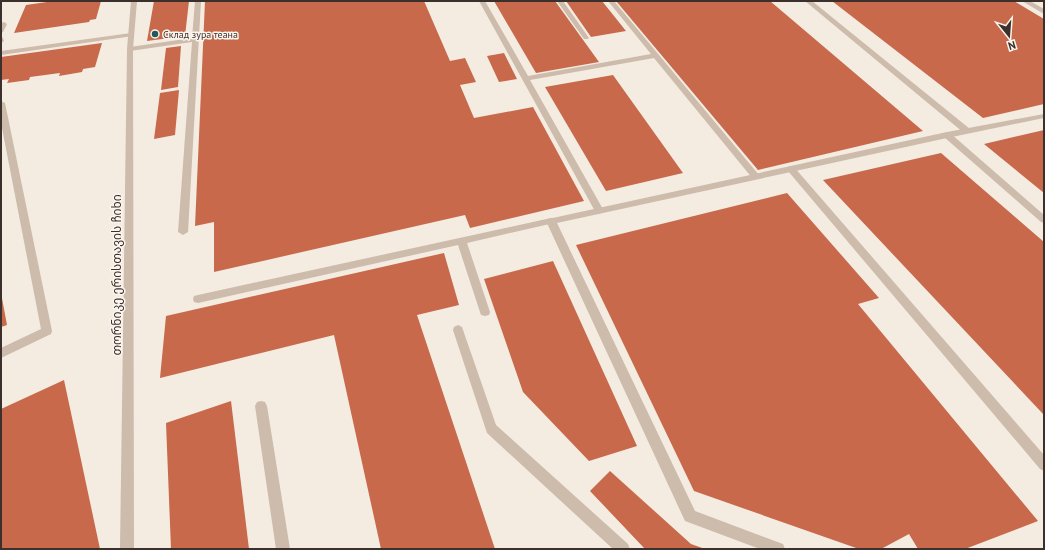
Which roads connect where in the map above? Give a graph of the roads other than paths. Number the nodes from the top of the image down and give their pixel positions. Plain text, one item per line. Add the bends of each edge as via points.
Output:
1 (134, 1) edge
2 (198, 1) edge
3 (482, 1) edge
4 (560, 1) edge
5 (610, 1) edge
6 (808, 1) edge
7 (1025, 1) edge
8 (1043, 12) edge
9 (1, 24) edge
10 (1, 31) edge
11 (131, 35) junction
12 (586, 38) dead end
13 (195, 40) junction
14 (130, 49) junction
15 (1, 53) edge
16 (656, 55) junction
17 (526, 79) junction
18 (1, 103) edge
19 (1044, 116) edge
20 (967, 131) junction
21 (947, 135) junction
22 (791, 169) junction
23 (756, 177) junction
24 (599, 211) junction
25 (1044, 220) edge
26 (551, 222) junction
27 (183, 232) dead end
28 (460, 241) junction
29 (198, 299) dead end
30 (485, 312) dead end
31 (458, 330) dead end
32 (1, 352) edge
33 (261, 406) dead end
34 (1044, 465) edge
35 (127, 549) edge
36 (283, 549) edge
37 (623, 549) edge
38 (778, 549) edge

1 - 11 street, თორნიკე ერისთავის ჩიხი
2 - 13 street
3 - 17 street
4 - 12 street
5 - 16 street
6 - 20 street
7 - 8 street
9 - 10 street via 4,24
11 - 14 street, თორნიკე ერისთავის ჩიხი
11 - 15 street
13 - 14 street
13 - 27 street
14 - 35 street, თორნიკე ერისთავის ჩიხი
16 - 17 street
16 - 23 street
17 - 24 street
18 - 32 street via 47,331
19 - 20 street
20 - 21 street
21 - 22 street
21 - 25 street
22 - 23 street
22 - 34 street
23 - 24 street
24 - 26 street
26 - 28 street
26 - 38 street via 690,516
28 - 29 street
28 - 30 street
31 - 37 street via 491,429
33 - 36 street

